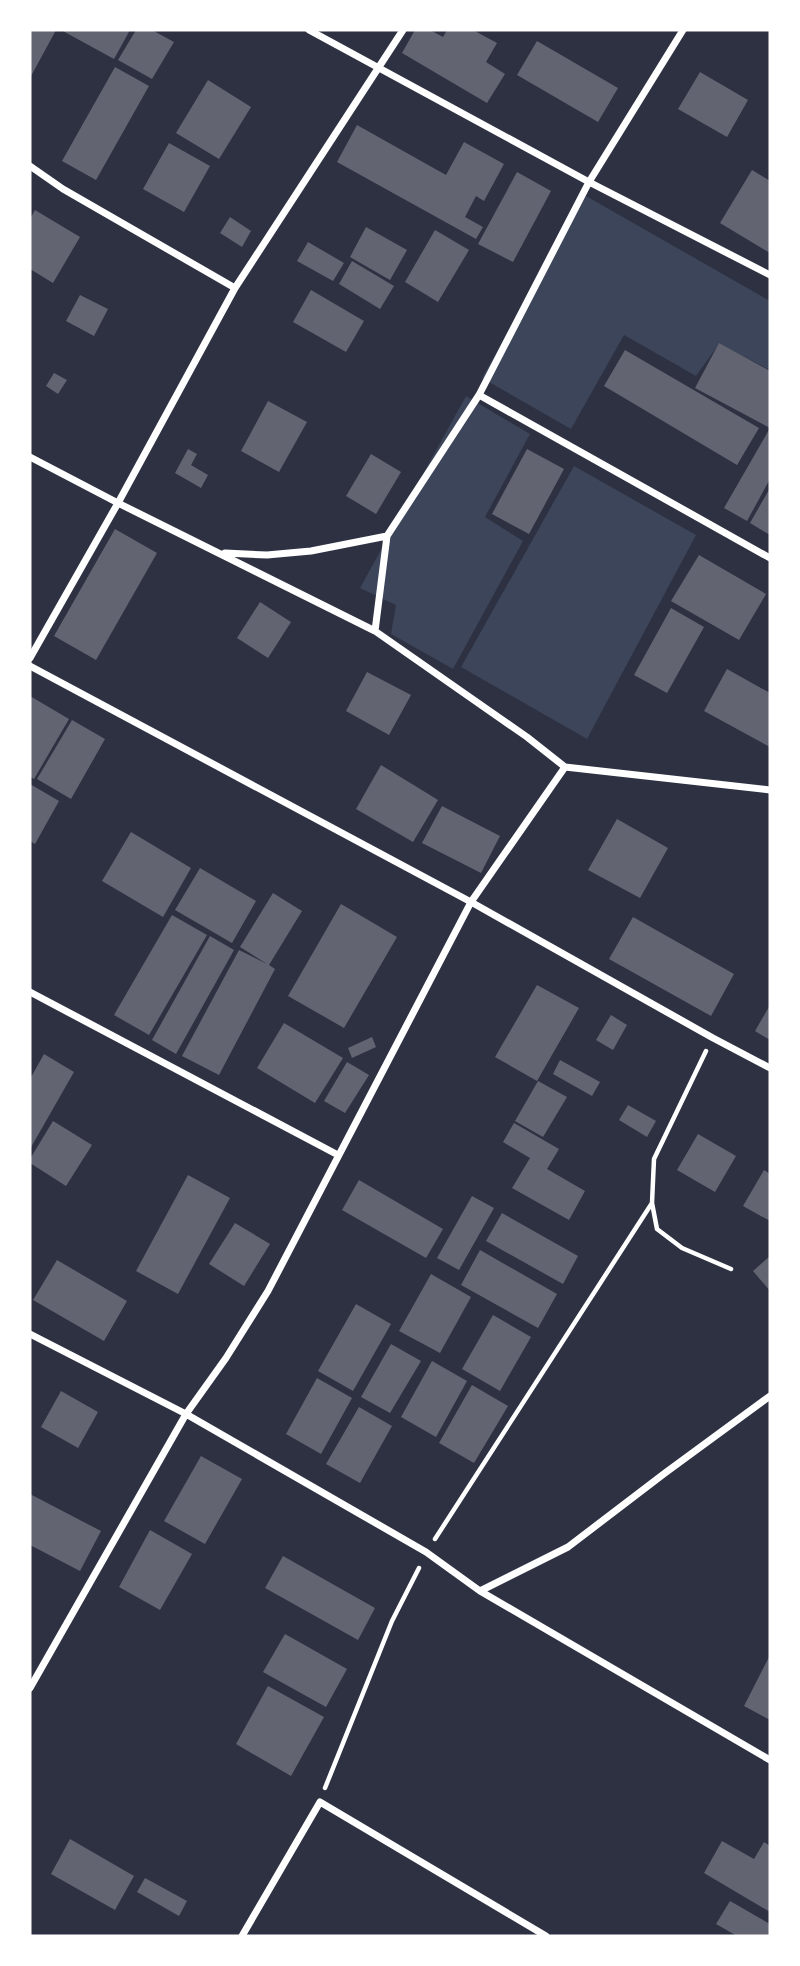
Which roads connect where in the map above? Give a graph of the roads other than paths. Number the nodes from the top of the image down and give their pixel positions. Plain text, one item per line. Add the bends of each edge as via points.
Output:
1 (309, 30) edge
2 (403, 30) edge
3 (683, 30) edge
4 (378, 69) junction
5 (30, 166) edge
6 (589, 182) junction
7 (770, 275) edge
8 (235, 288) junction
9 (479, 395) junction
10 (30, 457) edge
11 (118, 503) junction
12 (387, 536) junction
13 (221, 553) junction
14 (770, 558) edge
15 (375, 631) junction
16 (30, 658) edge
17 (30, 666) edge
18 (565, 767) junction
19 (770, 790) edge
20 (471, 902) junction
21 (30, 992) edge
22 (770, 1068) edge
23 (338, 1155) junction
24 (30, 1334) edge
25 (770, 1396) edge
26 (186, 1414) junction
27 (480, 1591) junction
28 (30, 1688) edge
29 (770, 1760) edge
30 (242, 1936) edge
31 (546, 1936) edge

1 - 4 street
2 - 4 street
3 - 6 street
4 - 6 street
4 - 8 street
5 - 8 street
6 - 7 street
6 - 9 street
8 - 11 street
9 - 12 street
9 - 14 street
10 - 11 street
11 - 13 street
11 - 16 street
12 - 13 street via 311,551
12 - 15 street
13 - 15 street
15 - 18 street
17 - 20 street
18 - 19 street
18 - 20 street
20 - 22 street
20 - 23 street
21 - 23 street
23 - 26 street via 268,1291
24 - 26 street
25 - 27 street via 568,1547
26 - 27 street via 426,1552
26 - 28 street
27 - 29 street
30 - 31 street via 320,1802

